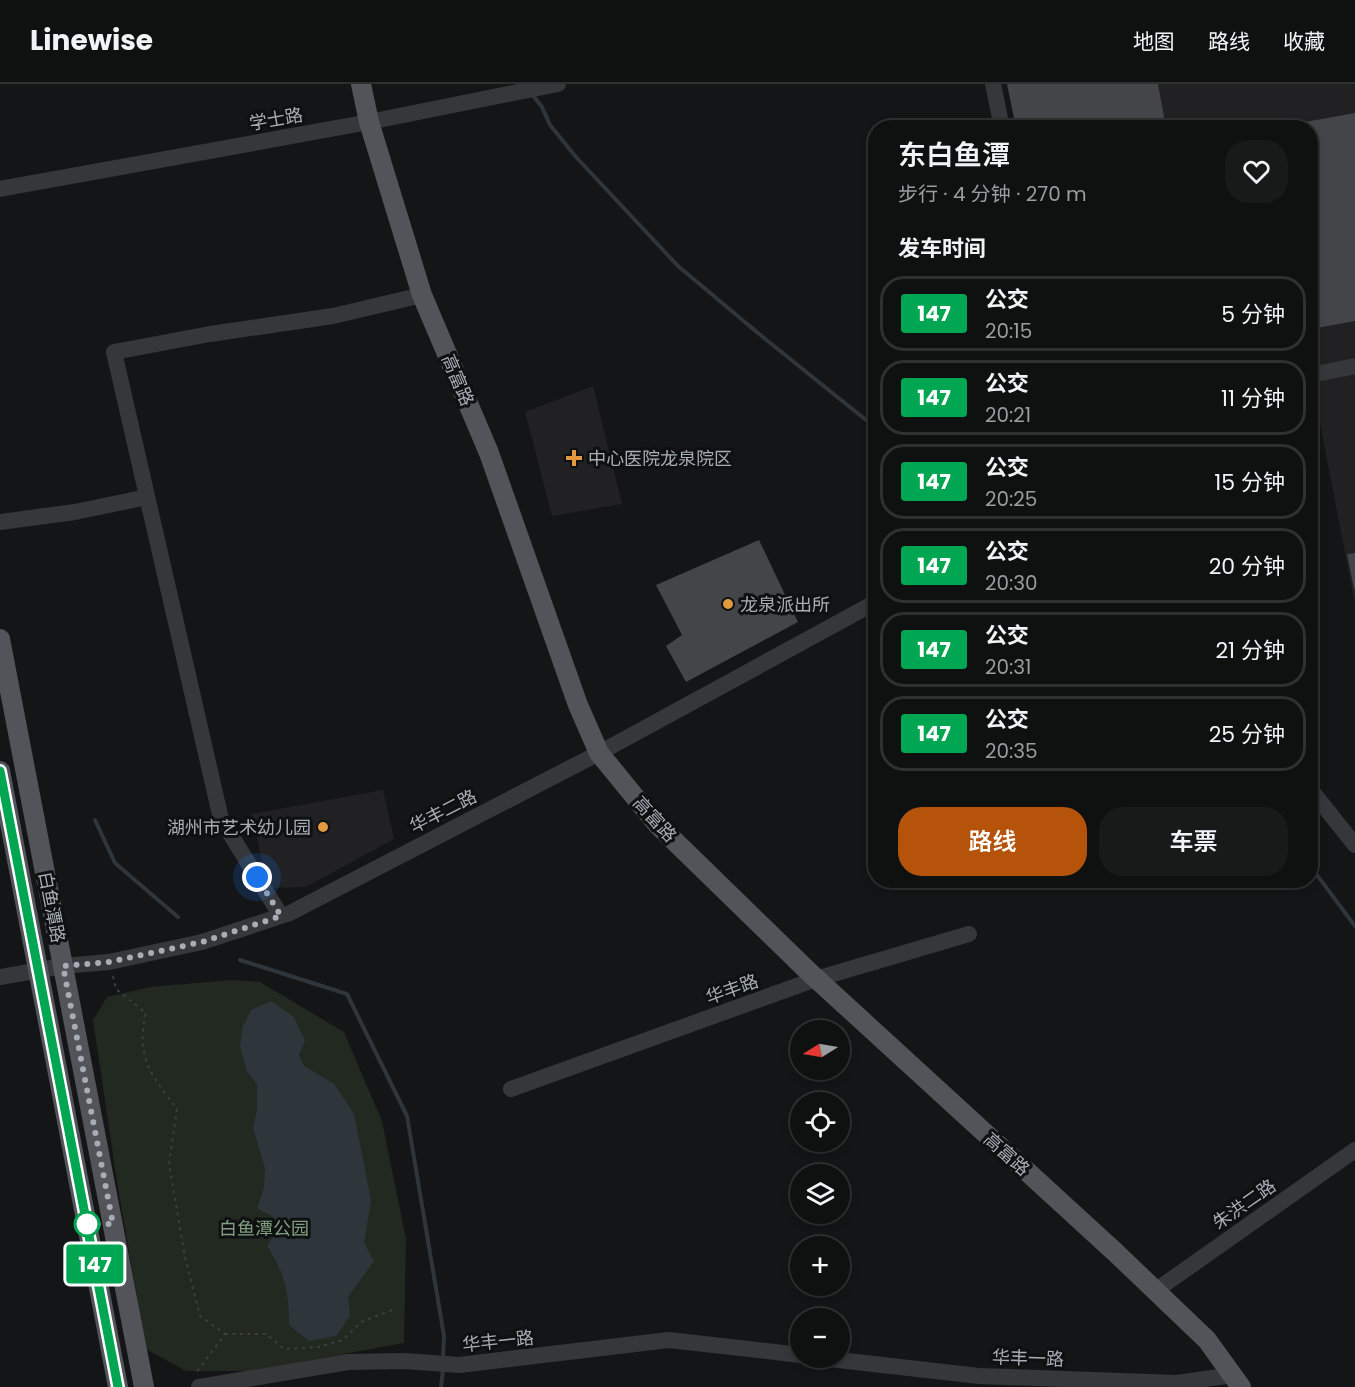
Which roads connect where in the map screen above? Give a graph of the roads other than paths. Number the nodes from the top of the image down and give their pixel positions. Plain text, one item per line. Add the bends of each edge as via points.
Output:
1 (361, 84) edge
2 (993, 84) edge
3 (554, 85) edge
4 (1000, 120) edge
5 (369, 122) junction
6 (0, 189) edge
7 (422, 296) junction
8 (1355, 366) edge
9 (1318, 374) edge
10 (147, 497) junction
11 (0, 522) edge
12 (868, 606) edge
13 (0, 639) edge
14 (599, 753) junction
15 (0, 771) edge
16 (1318, 799) edge
17 (6, 835) edge
18 (1355, 845) edge
19 (281, 916) junction
20 (969, 934) dead end
21 (63, 966) junction
22 (38, 970) junction
23 (0, 977) edge
24 (816, 979) junction
25 (511, 1089) dead end
26 (1355, 1150) edge
27 (1155, 1290) junction
28 (790, 1354) edge
29 (850, 1361) edge
30 (1237, 1381) edge
31 (195, 1383) edge
32 (118, 1387) edge
33 (144, 1387) edge

1 - 5 main road, 高富路
2 - 4 street
3 - 5 street, 学士路
5 - 6 street, 学士路
5 - 7 main road, 高富路
7 - 10 street via 333,316 114,352
7 - 14 main road, 高富路 via 489,453 578,705
8 - 9 street
10 - 11 street
10 - 19 street via 221,819
12 - 14 street, 华丰二路
13 - 21 main road, 白鱼潭路
14 - 19 street, 华丰二路
14 - 24 main road, 高富路 via 657,824
15 - 17 main road, 白鱼潭路
16 - 18 street
17 - 22 main road, 白鱼潭路
19 - 21 street, 华丰二路 via 202,942 109,962
20 - 24 street, 华丰路
21 - 22 street, 华丰二路
21 - 33 main road, 白鱼潭路
22 - 23 street, 华丰二路
22 - 32 main road, 白鱼潭路
24 - 25 street, 华丰路
24 - 27 main road, 高富路
26 - 27 street, 朱洪二路
27 - 30 main road, 高富路 via 1207,1340
28 - 31 street, 华丰一路 via 669,1340 459,1365 348,1362
29 - 30 street, 华丰一路 via 979,1376 1177,1383

